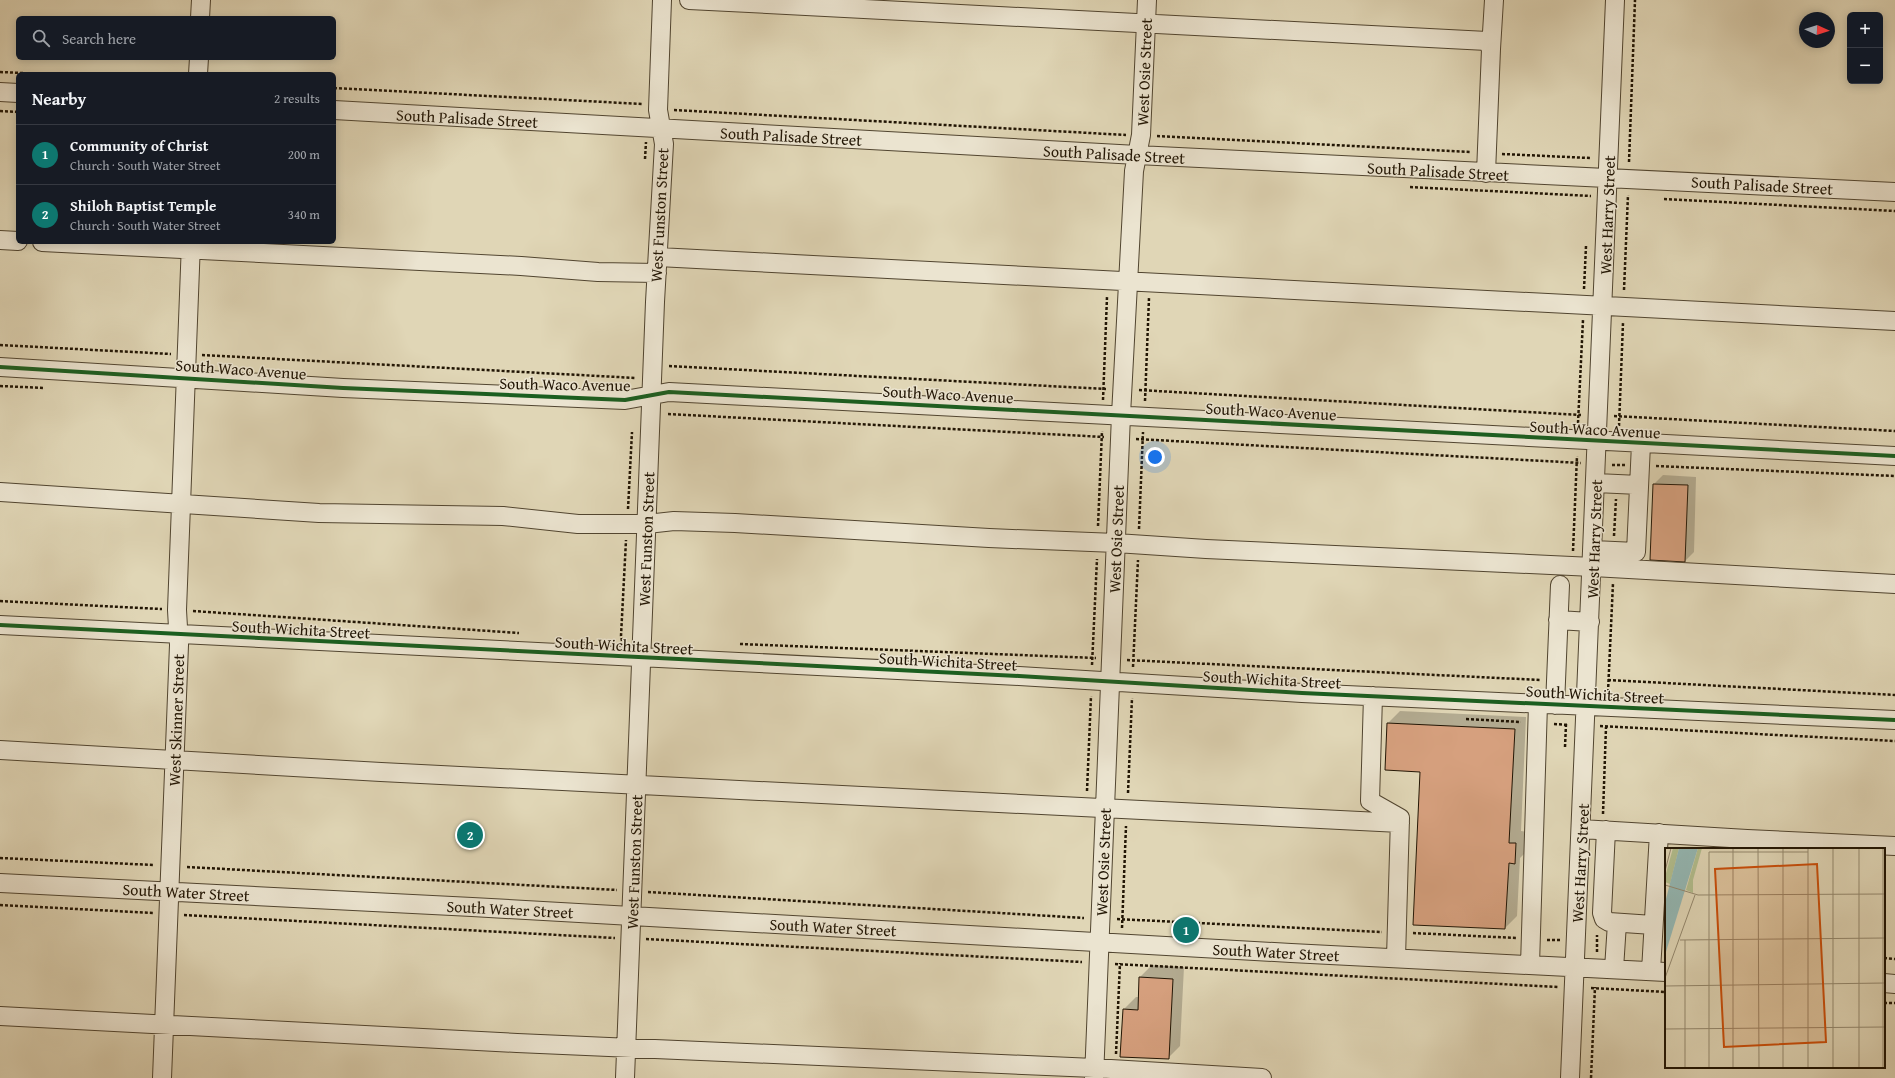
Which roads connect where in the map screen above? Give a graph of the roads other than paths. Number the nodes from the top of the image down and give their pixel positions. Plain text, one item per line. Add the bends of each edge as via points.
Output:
1 (201, 0) edge
2 (662, 0) edge
3 (689, 0) edge
4 (1147, 0) edge
5 (1494, 0) edge
6 (1615, 0) edge
7 (200, 16) edge
8 (1146, 24) junction
9 (1491, 49) junction
10 (199, 60) edge
11 (198, 72) edge
12 (0, 92) edge
13 (16, 93) edge
14 (336, 110) edge
15 (661, 129) junction
16 (1137, 155) junction
17 (1486, 173) junction
18 (1608, 179) junction
19 (1895, 192) edge
20 (0, 240) edge
21 (16, 241) edge
22 (141, 244) edge
23 (191, 245) edge
24 (657, 265) junction
25 (1128, 282) junction
26 (1603, 306) junction
27 (1895, 321) edge
28 (0, 367) edge
29 (186, 378) junction
30 (652, 396) junction
31 (1122, 415) junction
32 (1598, 442) junction
33 (1641, 444) junction
34 (1895, 456) edge
35 (1596, 483) junction
36 (1639, 485) junction
37 (0, 492) edge
38 (181, 503) junction
39 (646, 524) junction
40 (1116, 542) junction
41 (1593, 559) junction
42 (1895, 584) edge
43 (1560, 585) dead end
44 (1558, 620) junction
45 (1590, 622) junction
46 (0, 625) edge
47 (179, 635) junction
48 (641, 658) junction
49 (1110, 682) junction
50 (1374, 696) junction
51 (1553, 705) junction
52 (1587, 706) junction
53 (1895, 720) edge
54 (0, 750) edge
55 (175, 760) junction
56 (636, 786) junction
57 (1105, 808) junction
58 (1400, 823) junction
59 (1581, 829) junction
60 (1606, 830) junction
61 (1658, 833) junction
62 (1895, 846) edge
63 (0, 883) edge
64 (170, 892) junction
65 (632, 916) junction
66 (1617, 923) junction
67 (1654, 925) junction
68 (1099, 942) junction
69 (1396, 958) junction
70 (1530, 965) junction
71 (1575, 967) junction
72 (1614, 969) junction
73 (1658, 971) edge
74 (0, 1016) edge
75 (164, 1025) junction
76 (626, 1048) junction
77 (1094, 1073) edge
78 (162, 1078) edge
79 (625, 1078) edge
80 (1262, 1078) edge
81 (1570, 1078) edge

1 - 7 street
2 - 15 street, West Funston Street via 658,107
3 - 8 street
4 - 8 street, West Osie Street
5 - 9 street
6 - 18 street, West Harry Street
8 - 9 street via 1487,41
8 - 16 street, West Osie Street via 1141,135
9 - 17 street
10 - 11 street
12 - 13 street
14 - 15 street, South Palisade Street
15 - 16 street, South Palisade Street
15 - 24 street, West Funston Street via 664,144
16 - 17 street, South Palisade Street
16 - 25 street, West Osie Street
17 - 18 street, South Palisade Street
18 - 19 street, South Palisade Street
18 - 26 street, West Harry Street
20 - 21 street
22 - 23 street
23 - 24 street via 598,272
23 - 29 street, West Skinner Street
24 - 25 street via 761,264
24 - 30 street, West Funston Street
25 - 26 street
25 - 31 street, West Osie Street
26 - 27 street
26 - 32 street, West Harry Street
28 - 29 street, South Waco Avenue
29 - 30 street, South Waco Avenue via 343,388 625,400
29 - 38 street, West Skinner Street
30 - 31 street, South Waco Avenue via 669,392
30 - 39 street, West Funston Street
31 - 32 street, South Waco Avenue
31 - 40 street, West Osie Street
32 - 33 street, South Waco Avenue
32 - 35 street, West Harry Street
33 - 34 street, South Waco Avenue
33 - 36 street
35 - 36 street
35 - 41 street, West Harry Street
36 - 41 street via 1636,552
37 - 38 street
38 - 39 street via 319,512 504,516 578,524
38 - 47 street, West Skinner Street via 177,610
39 - 40 street via 674,521
39 - 48 street, West Funston Street
40 - 41 street via 1206,549 1573,566
40 - 49 street, West Osie Street
41 - 42 street
41 - 45 street, West Harry Street
43 - 44 street
44 - 45 street
44 - 51 street
45 - 52 street, West Harry Street
46 - 47 street, South Wichita Street
47 - 48 street, South Wichita Street
47 - 55 street, West Skinner Street
48 - 49 street, South Wichita Street
48 - 56 street, West Funston Street
49 - 50 street, South Wichita Street
49 - 57 street, West Osie Street
50 - 51 street, South Wichita Street
50 - 58 street via 1370,800 1400,818
51 - 52 street, South Wichita Street
51 - 70 street
52 - 53 street, South Wichita Street
52 - 59 street, West Harry Street
54 - 55 street
55 - 56 street
55 - 64 street, West Skinner Street
56 - 57 street
56 - 65 street, West Funston Street
57 - 58 street
57 - 68 street, West Osie Street
58 - 69 street
59 - 60 street
59 - 71 street, West Harry Street
60 - 61 street
60 - 66 street via 1602,913 1604,920
61 - 62 street via 1747,840
61 - 67 street
63 - 64 street, South Water Street
64 - 65 street, South Water Street
64 - 75 street, West Skinner Street
65 - 68 street, South Water Street
65 - 76 street, West Funston Street
66 - 67 street
66 - 72 street
67 - 73 street
68 - 69 street, South Water Street
68 - 77 street, West Osie Street
69 - 70 street, South Water Street
70 - 71 street, South Water Street
71 - 72 street, South Water Street
71 - 81 street, West Harry Street
72 - 73 street, South Water Street
74 - 75 street
75 - 76 street
75 - 78 street, West Skinner Street
76 - 77 street
76 - 79 street, West Funston Street
77 - 80 street

